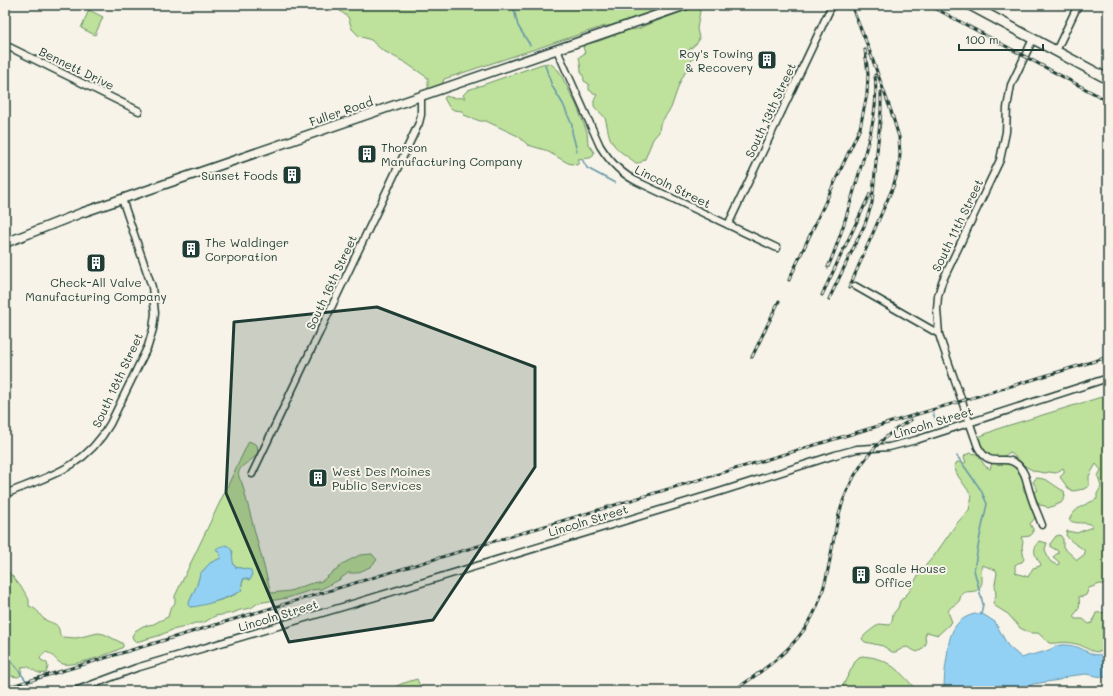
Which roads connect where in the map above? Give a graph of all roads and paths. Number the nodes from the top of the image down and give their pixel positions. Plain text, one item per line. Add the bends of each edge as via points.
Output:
1 (686, 5) edge
2 (832, 5) edge
3 (972, 5) edge
4 (1078, 5) edge
5 (1033, 39) junction
6 (5, 45) edge
7 (557, 50) junction
8 (1056, 51) junction
9 (1108, 79) edge
10 (421, 96) junction
11 (139, 111) dead end
12 (122, 199) junction
13 (728, 225) junction
14 (5, 243) edge
15 (776, 248) dead end
16 (855, 286) dead end
17 (939, 334) junction
18 (1108, 378) edge
19 (969, 422) junction
20 (252, 474) dead end
21 (5, 494) edge
22 (1042, 525) dead end
23 (76, 691) edge

1 - 7 street, Fuller Road
2 - 13 street, South 13th Street
3 - 5 main road
4 - 8 street
5 - 8 main road
5 - 17 street, South 11th Street via 1011,85 1000,160 942,282 937,310
6 - 11 street, Bennett Drive
7 - 10 street, Fuller Road
7 - 13 street, Lincoln Street via 600,146 620,171
8 - 9 main road
10 - 12 street, Fuller Road
10 - 20 street, South 16th Street via 419,123
12 - 14 street, Fuller Road
12 - 21 street, South 18th Street via 155,303 153,329 148,346 110,424 95,446 83,458 67,468
13 - 15 street, Lincoln Street
16 - 17 street
17 - 19 street, South 11th Street
18 - 19 street, Lincoln Street
19 - 22 street, South 11th Street via 982,455 993,460 1007,460 1019,466 1028,481 1029,491
19 - 23 street, Lincoln Street via 889,447 857,449 835,454 719,492 136,668

